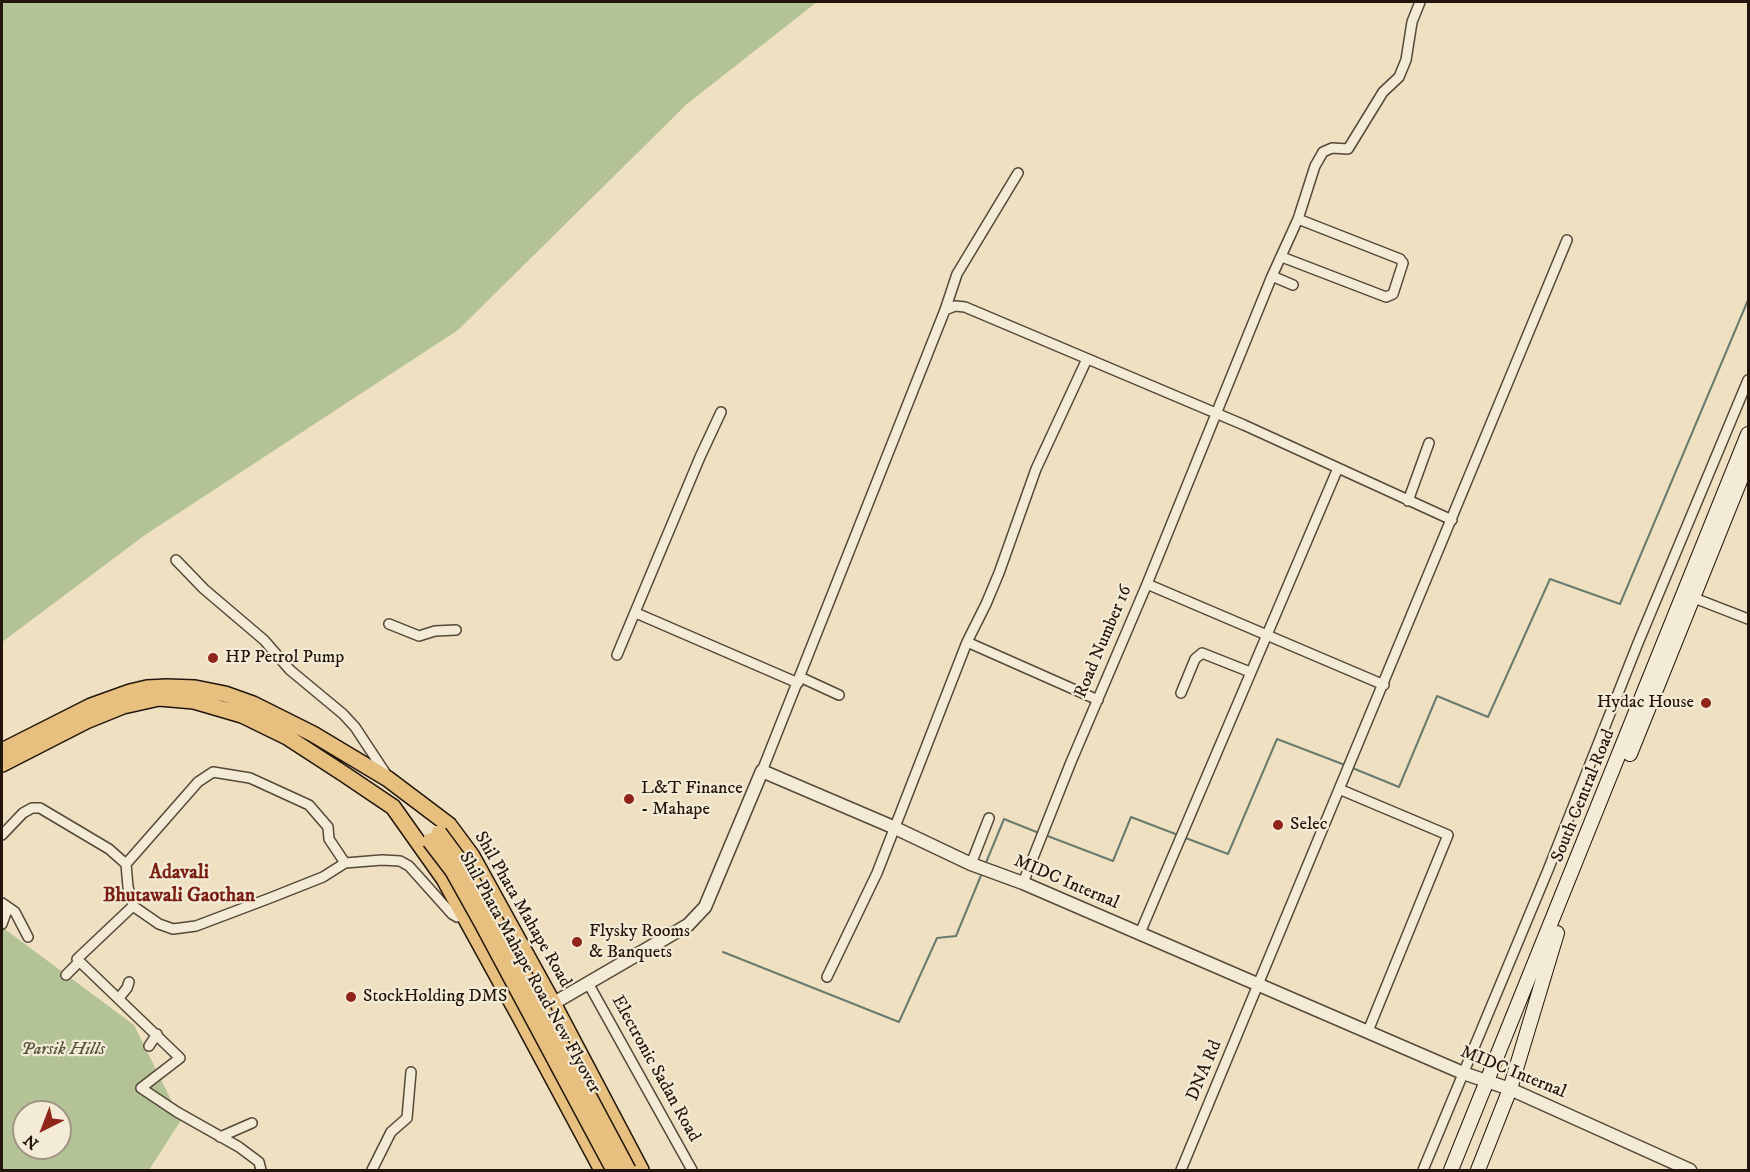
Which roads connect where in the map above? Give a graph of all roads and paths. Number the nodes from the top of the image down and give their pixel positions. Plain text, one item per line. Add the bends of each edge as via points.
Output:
1 (1420, 2) edge
2 (1018, 173) dead end
3 (1298, 219) junction
4 (1567, 240) dead end
5 (1282, 257) junction
6 (1272, 276) junction
7 (1293, 285) dead end
8 (945, 310) junction
9 (1087, 359) junction
10 (1749, 380) edge
11 (721, 412) dead end
12 (1216, 413) junction
13 (1749, 434) edge
14 (1429, 443) dead end
15 (1749, 461) edge
16 (1338, 468) junction
17 (1408, 501) junction
18 (1452, 520) junction
19 (176, 560) dead end
20 (1147, 584) junction
21 (1689, 596) junction
22 (636, 612) junction
23 (1749, 619) edge
24 (389, 624) dead end
25 (456, 630) dead end
26 (1267, 636) junction
27 (967, 642) junction
28 (617, 655) dead end
29 (1250, 672) junction
30 (799, 680) junction
31 (1384, 685) junction
32 (1181, 693) dead end
33 (839, 695) dead end
34 (1098, 700) junction
35 (2, 751) edge
36 (2, 764) edge
37 (762, 771) junction
38 (388, 779) junction
39 (1340, 786) junction
40 (404, 792) junction
41 (393, 807) junction
42 (989, 818) dead end
43 (893, 827) junction
44 (2, 836) edge
45 (435, 837) junction
46 (345, 863) junction
47 (126, 864) junction
48 (971, 864) junction
49 (433, 865) junction
50 (419, 877) junction
51 (1023, 883) junction
52 (496, 898) junction
53 (5, 905) edge
54 (133, 906) junction
55 (464, 915) junction
56 (2, 924) edge
57 (1140, 933) junction
58 (28, 937) dead end
59 (79, 962) junction
60 (66, 975) dead end
61 (827, 977) dead end
62 (129, 982) dead end
63 (588, 983) junction
64 (1259, 984) junction
65 (119, 998) junction
66 (553, 1003) junction
67 (522, 1021) junction
68 (1368, 1031) junction
69 (157, 1034) junction
70 (148, 1046) dead end
71 (411, 1072) dead end
72 (1463, 1072) junction
73 (1488, 1081) junction
74 (1510, 1089) junction
75 (252, 1123) dead end
76 (220, 1137) junction
77 (261, 1170) edge
78 (372, 1170) edge
79 (602, 1170) edge
80 (615, 1170) edge
81 (627, 1170) edge
82 (641, 1170) edge
83 (692, 1170) edge
84 (1181, 1170) edge
85 (1423, 1170) edge
86 (1451, 1170) edge
87 (1478, 1170) edge
88 (1690, 1170) edge

1 - 3 street, Road Number 16 via 1399,77 1383,92 1348,149 1323,152
2 - 8 street via 957,274
3 - 5 street, Road Number 16
3 - 5 street via 1400,259 1403,263 1393,294 1386,297
4 - 18 street, DNA Rd
5 - 6 street, Road Number 16
6 - 7 street
6 - 12 street, Road Number 16
8 - 9 street via 965,307
8 - 30 street
9 - 12 street
9 - 27 street via 1036,469 986,604
10 - 72 street
11 - 22 street
12 - 16 street
12 - 20 street, Road Number 16
13 - 21 main road, South Central Road
14 - 17 street
15 - 21 main road, South Central Road
16 - 17 street
16 - 26 street
17 - 18 street
18 - 31 street, DNA Rd
19 - 38 street via 355,727
20 - 26 street
20 - 34 street, Road Number 16
21 - 23 street
21 - 73 main road, South Central Road
21 - 74 main road, South Central Road via 1555,939
22 - 28 street
22 - 30 street
24 - 25 street via 419,636
26 - 29 street
26 - 31 street
27 - 34 street
27 - 43 street
29 - 32 street via 1202,653 1195,658
29 - 57 street
30 - 33 street
30 - 37 street
31 - 39 street, DNA Rd
34 - 51 street, Road Number 16
35 - 38 main road, Shil Phata Mahape Road via 91,706 130,692 195,688 253,704
36 - 41 main road via 123,706 159,698 194,701 242,715 287,737
37 - 43 street, MIDC Internal
37 - 63 street via 705,907 688,925
38 - 40 main road, Shil Phata Mahape Road
39 - 64 street, DNA Rd
39 - 68 street via 1448,835
40 - 45 main road, Shil Phata Mahape Road New Flyover
40 - 52 main road, Shil Phata Mahape Road via 449,825
41 - 45 main road, Shil Phata Mahape Road New Flyover
41 - 49 main road
42 - 48 street
43 - 48 street, MIDC Internal
43 - 61 street via 877,873
44 - 47 street via 23,813 40,808 109,849
45 - 80 main road, Shil Phata Mahape Road New Flyover, bridge
45 - 81 main road, Shil Phata Mahape Road New Flyover, bridge via 462,864 492,915
46 - 47 street via 329,839 328,827 309,805 250,778 213,772 198,782
46 - 50 street via 400,861
46 - 54 street via 323,877 196,926 173,929
47 - 54 street
48 - 51 street, MIDC Internal
49 - 50 street
49 - 55 main road
50 - 55 street via 452,914
51 - 57 street, MIDC Internal
52 - 55 street
52 - 66 main road, Shil Phata Mahape Road
53 - 56 street
53 - 58 street via 15,912
54 - 59 street via 76,959
55 - 67 main road
57 - 64 street, MIDC Internal
59 - 60 street
59 - 65 street
62 - 65 street
63 - 66 street
63 - 83 street, Electronic Sadan Road
64 - 68 street, MIDC Internal
64 - 84 street, DNA Rd
65 - 69 street
66 - 67 street
66 - 82 main road, Shil Phata Mahape Road
67 - 79 main road
68 - 72 street, MIDC Internal
69 - 70 street
69 - 76 street via 180,1058 141,1088
71 - 78 street via 407,1118 391,1132
72 - 73 street, MIDC Internal
72 - 85 street
73 - 74 street, MIDC Internal
73 - 86 main road, South Central Road
74 - 87 main road, South Central Road
74 - 88 street, MIDC Internal
75 - 76 street
76 - 77 street via 259,1162

